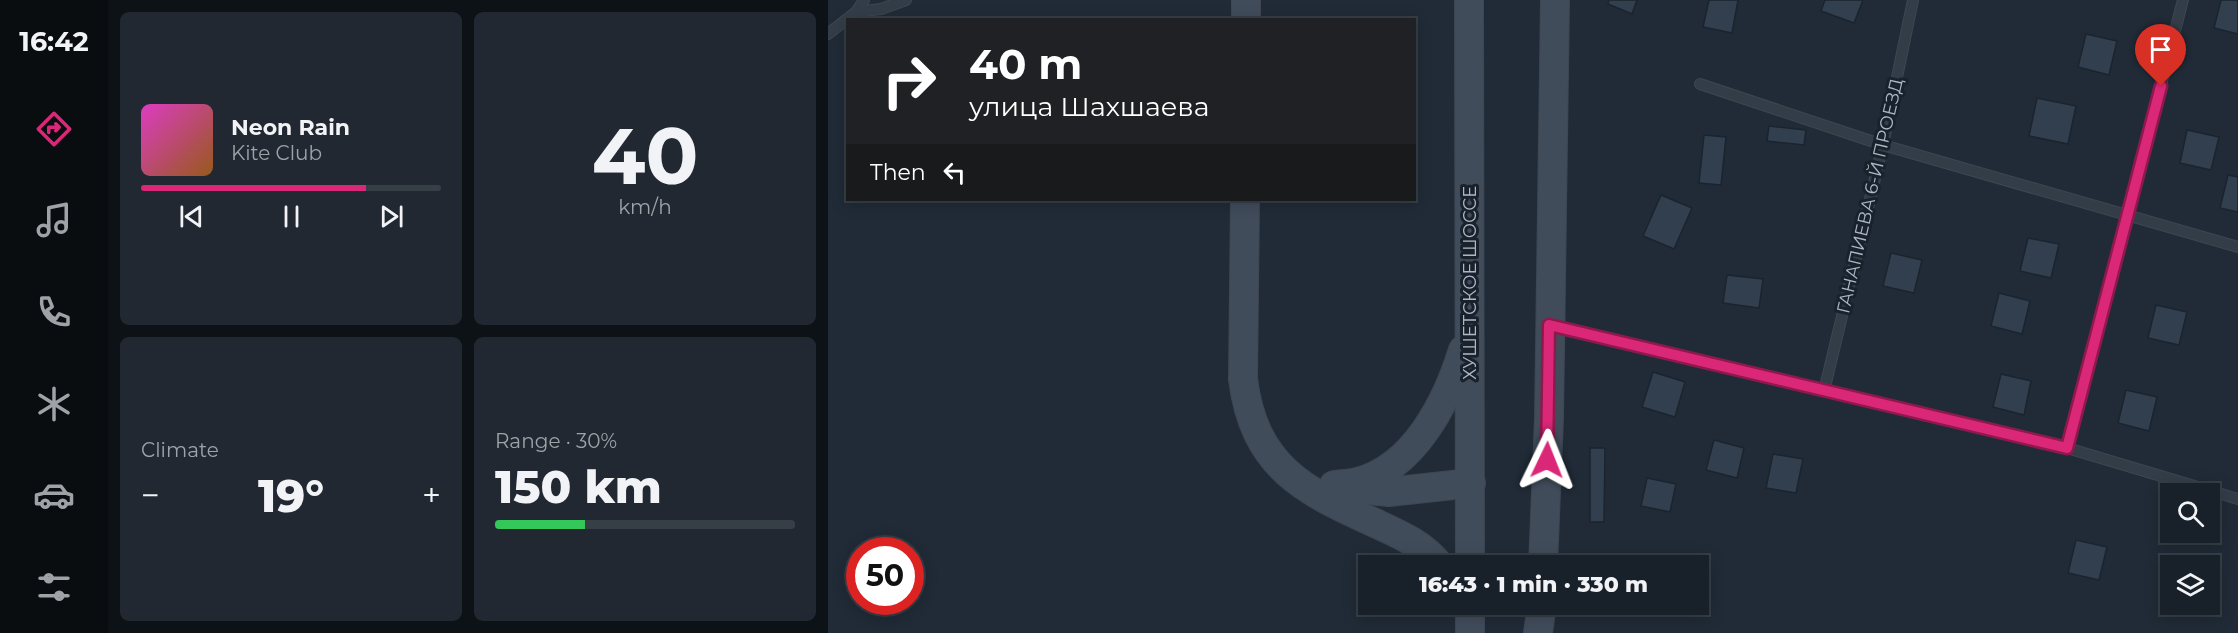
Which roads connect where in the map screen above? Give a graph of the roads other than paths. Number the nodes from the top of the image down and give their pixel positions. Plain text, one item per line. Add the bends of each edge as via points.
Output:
1 (864, 0) edge
2 (906, 0) edge
3 (1246, 0) edge
4 (1469, 0) edge
5 (1555, 0) edge
6 (1913, 0) edge
7 (2183, 0) edge
8 (856, 12) junction
9 (848, 18) edge
10 (1246, 18) edge
11 (846, 20) edge
12 (828, 34) edge
13 (1700, 84) dead end
14 (1883, 145) junction
15 (1245, 201) edge
16 (2128, 216) junction
17 (2238, 247) edge
18 (1549, 325) junction
19 (1470, 328) junction
20 (1824, 391) junction
21 (2067, 448) junction
22 (1269, 452) junction
23 (1470, 483) junction
24 (1334, 485) junction
25 (2238, 499) edge
26 (1430, 555) edge
27 (1470, 555) edge
28 (1543, 555) edge
29 (1540, 615) edge
30 (1538, 633) edge

1 - 8 lane
2 - 8 lane
3 - 10 main road
4 - 19 main road, ХУШЕТСКОЕ ШОССЕ
5 - 18 main road
6 - 14 lane, ГАНАПИЕВА 6-Й ПРОЕЗД
7 - 16 lane
8 - 9 lane
11 - 12 lane
13 - 14 lane
14 - 16 lane
14 - 20 lane, ГАНАПИЕВА 6-Й ПРОЕЗД
15 - 22 main road via 1243,379 1252,423
16 - 17 lane
16 - 21 lane
18 - 20 lane
18 - 28 main road
19 - 23 main road, ХУШЕТСКОЕ ШОССЕ
19 - 24 main road via 1446,398 1430,426 1395,462 1377,474 1358,482
20 - 21 lane
21 - 25 lane
22 - 24 main road via 1293,469
22 - 26 main road via 1311,491 1404,536
23 - 24 main road via 1389,492
23 - 27 main road, ХУШЕТСКОЕ ШОССЕ
29 - 30 main road

